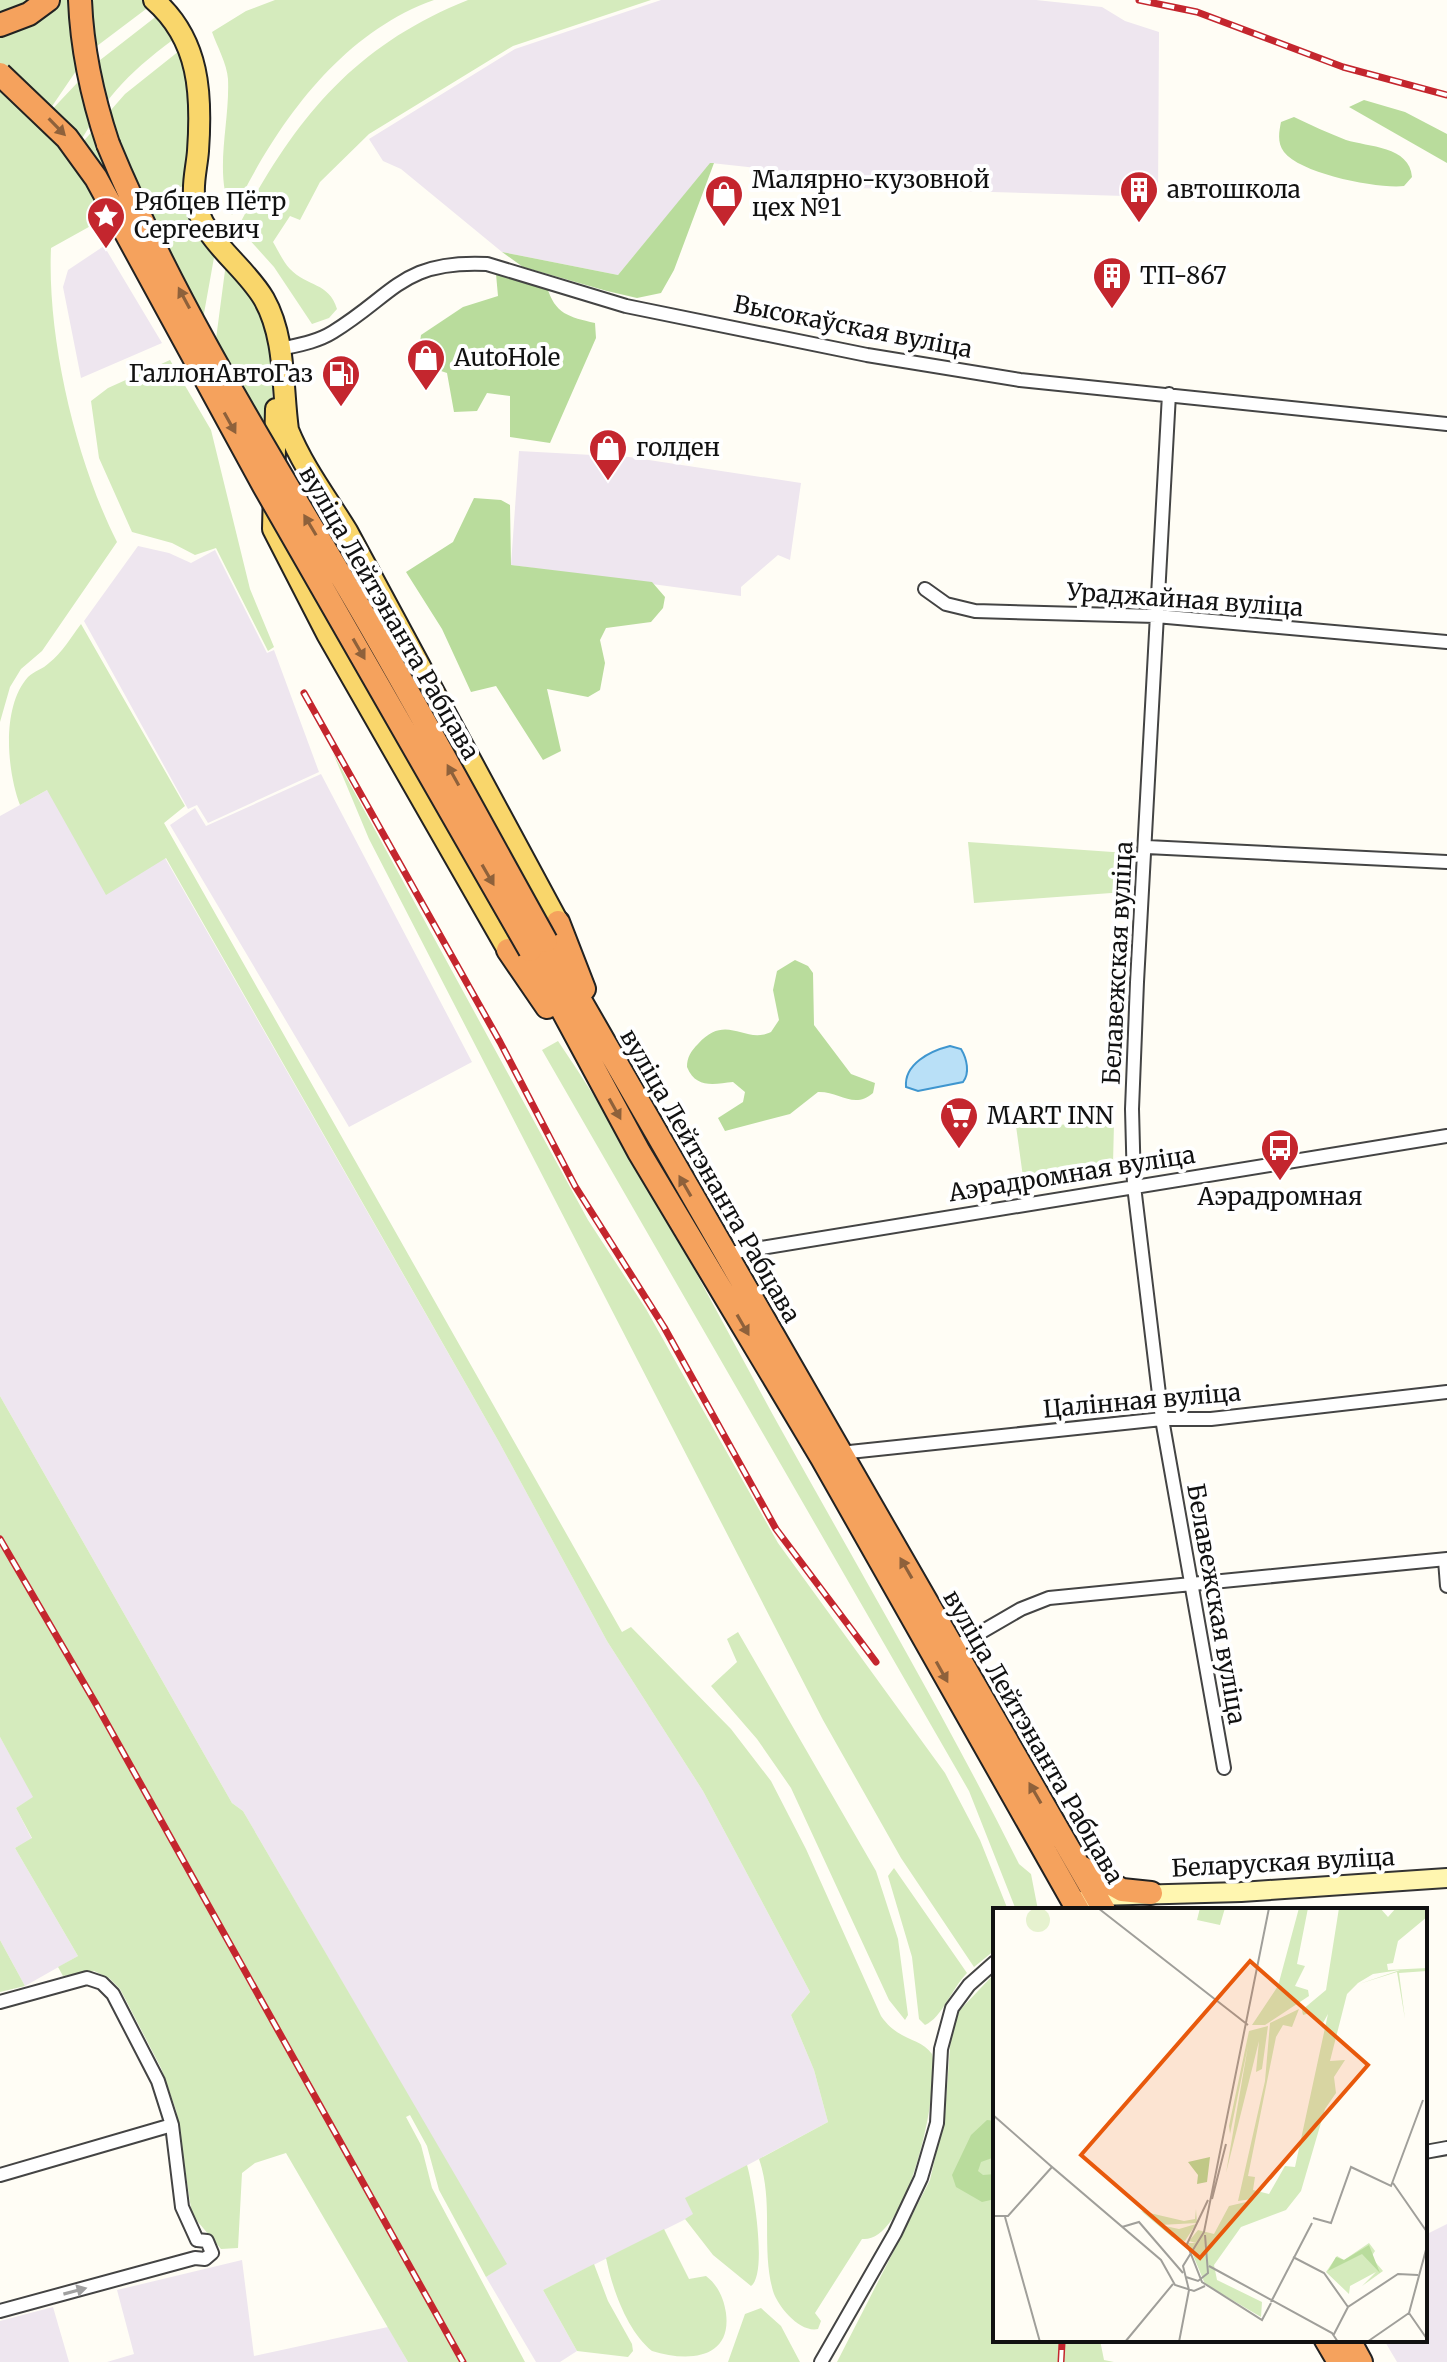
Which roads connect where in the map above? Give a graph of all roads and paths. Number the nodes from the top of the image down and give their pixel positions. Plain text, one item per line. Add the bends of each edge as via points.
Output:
1 (48, 0) edge
2 (80, 0) edge
3 (154, 0) edge
4 (0, 25) edge
5 (0, 74) edge
6 (280, 349) junction
7 (1169, 394) junction
8 (1447, 424) edge
9 (347, 531) junction
10 (289, 565) junction
11 (925, 589) dead end
12 (385, 605) junction
13 (1156, 616) junction
14 (327, 634) junction
15 (1447, 642) edge
16 (1147, 847) junction
17 (1447, 862) edge
18 (536, 941) junction
19 (1447, 1136) edge
20 (1134, 1186) junction
21 (714, 1256) junction
22 (1447, 1392) edge
23 (1162, 1419) junction
24 (840, 1453) junction
25 (1446, 1560) edge
26 (1189, 1584) junction
27 (1447, 1586) edge
28 (952, 1649) junction
29 (1224, 1768) dead end
30 (1075, 1860) junction
31 (1447, 1878) edge
32 (1151, 1893) junction
33 (1083, 1906) edge
34 (1130, 1908) edge
35 (993, 1964) edge
36 (0, 2002) edge
37 (172, 2125) junction
38 (1447, 2148) edge
39 (1427, 2152) edge
40 (0, 2175) edge
41 (0, 2311) edge
42 (1327, 2342) edge
43 (1350, 2342) edge
44 (821, 2362) edge
45 (1339, 2362) edge
46 (1361, 2362) edge

1 - 4 highway
18 -> 2 highway, вуліца Лейтэнанта Рабцава, bridge via 345,582 281,477 132,203 94,102 82,45
3 - 6 main road via 175,23 196,67 202,100 194,194 201,216 217,245 263,299
5 -> 18 highway, вуліца Лейтэнанта Рабцава, bridge via 67,138 96,178 264,486
6 - 7 street, Высокаўская вуліца via 332,332 379,295 420,272 487,264 626,306 867,355 1020,380
6 - 9 main road, вуліца Лейтэнанта Рабцава via 288,430 314,483
6 - 10 main road, вуліца Лейтэнанта Рабцава via 273,529
7 - 8 street, Высокаўская вуліца
7 - 13 street, Белавежская вуліца
9 - 10 main road via 350,559 341,569 325,578 309,578
9 - 12 main road, вуліца Лейтэнанта Рабцава
10 - 14 main road, вуліца Лейтэнанта Рабцава
11 - 13 street, Ураджайная вуліца via 946,604 975,611
12 - 14 main road via 367,592 342,596 329,608
12 - 18 main road, вуліца Лейтэнанта Рабцава
13 - 15 street, Ураджайная вуліца
13 - 16 street, Белавежская вуліца
14 - 18 main road, вуліца Лейтэнанта Рабцава
16 - 17 street
16 - 20 street, Белавежская вуліца via 1133,1081
21 -> 18 highway, вуліца Лейтэнанта Рабцава via 595,1029
18 -> 21 highway, вуліца Лейтэнанта Рабцава via 591,1066
19 - 20 street, Аэрадромная вуліца
20 - 21 street, Аэрадромная вуліца
20 - 23 street, Белавежская вуліца
21 - 24 highway, вуліца Лейтэнанта Рабцава
21 -> 33 highway, вуліца Лейтэнанта Рабцава via 822,1458
22 - 23 street, Цалінная вуліца via 1211,1419
23 - 24 street, Цалінная вуліца
23 - 26 street, Белавежская вуліца
28 -> 24 highway, вуліца Лейтэнанта Рабцава
25 - 26 street
25 - 27 street
26 - 28 street via 1049,1598
26 - 29 street, Белавежская вуліца
30 -> 28 highway, вуліца Лейтэнанта Рабцава
30 - 32 highway via 1113,1886
30 - 33 highway, вуліца Лейтэнанта Рабцава
31 - 32 main road, Беларуская вуліца via 1278,1891
32 - 33 main road, Беларуская вуліца
32 - 34 highway
35 - 44 street via 952,2008 941,2049 937,2123 921,2178
36 - 37 street via 87,1978 102,1983 152,2068
37 - 40 street
41 -> 37 street via 212,2253 210,2243 197,2240 182,2207
38 - 39 street
42 - 45 highway
43 - 46 highway

